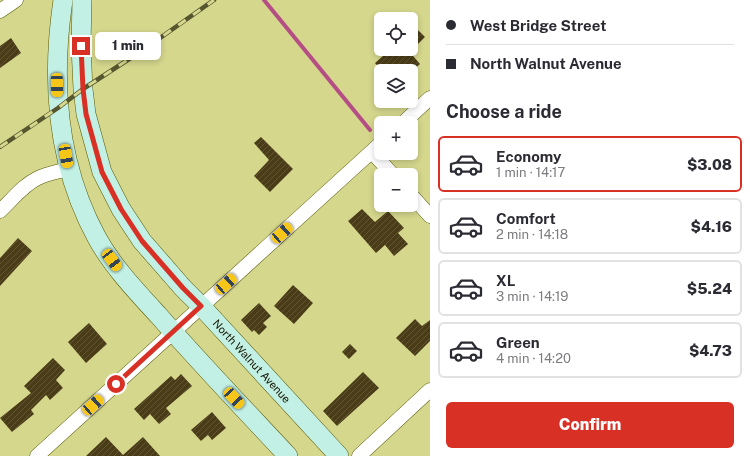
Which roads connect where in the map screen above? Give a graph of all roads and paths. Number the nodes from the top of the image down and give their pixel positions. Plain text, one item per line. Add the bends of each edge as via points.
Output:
1 (16, 0) edge
2 (63, 0) edge
3 (82, 0) edge
4 (0, 11) edge
5 (430, 98) edge
6 (411, 116) edge
7 (374, 150) edge
8 (68, 169) junction
9 (418, 203) edge
10 (0, 211) edge
11 (430, 216) edge
12 (201, 306) junction
13 (173, 332) junction
14 (430, 390) edge
15 (37, 456) edge
16 (288, 456) edge
17 (339, 456) edge
18 (359, 456) edge

1 - 4 street
2 - 8 main road via 57,58 57,94
3 - 12 main road, North Walnut Avenue via 83,89 86,114 102,172 121,209 142,241
5 - 6 street
7 - 12 street
8 - 10 street via 36,179
8 - 13 main road via 88,222 105,252
9 - 11 street
12 - 13 street
12 - 17 main road, North Walnut Avenue
13 - 15 street
13 - 16 main road
14 - 18 street

